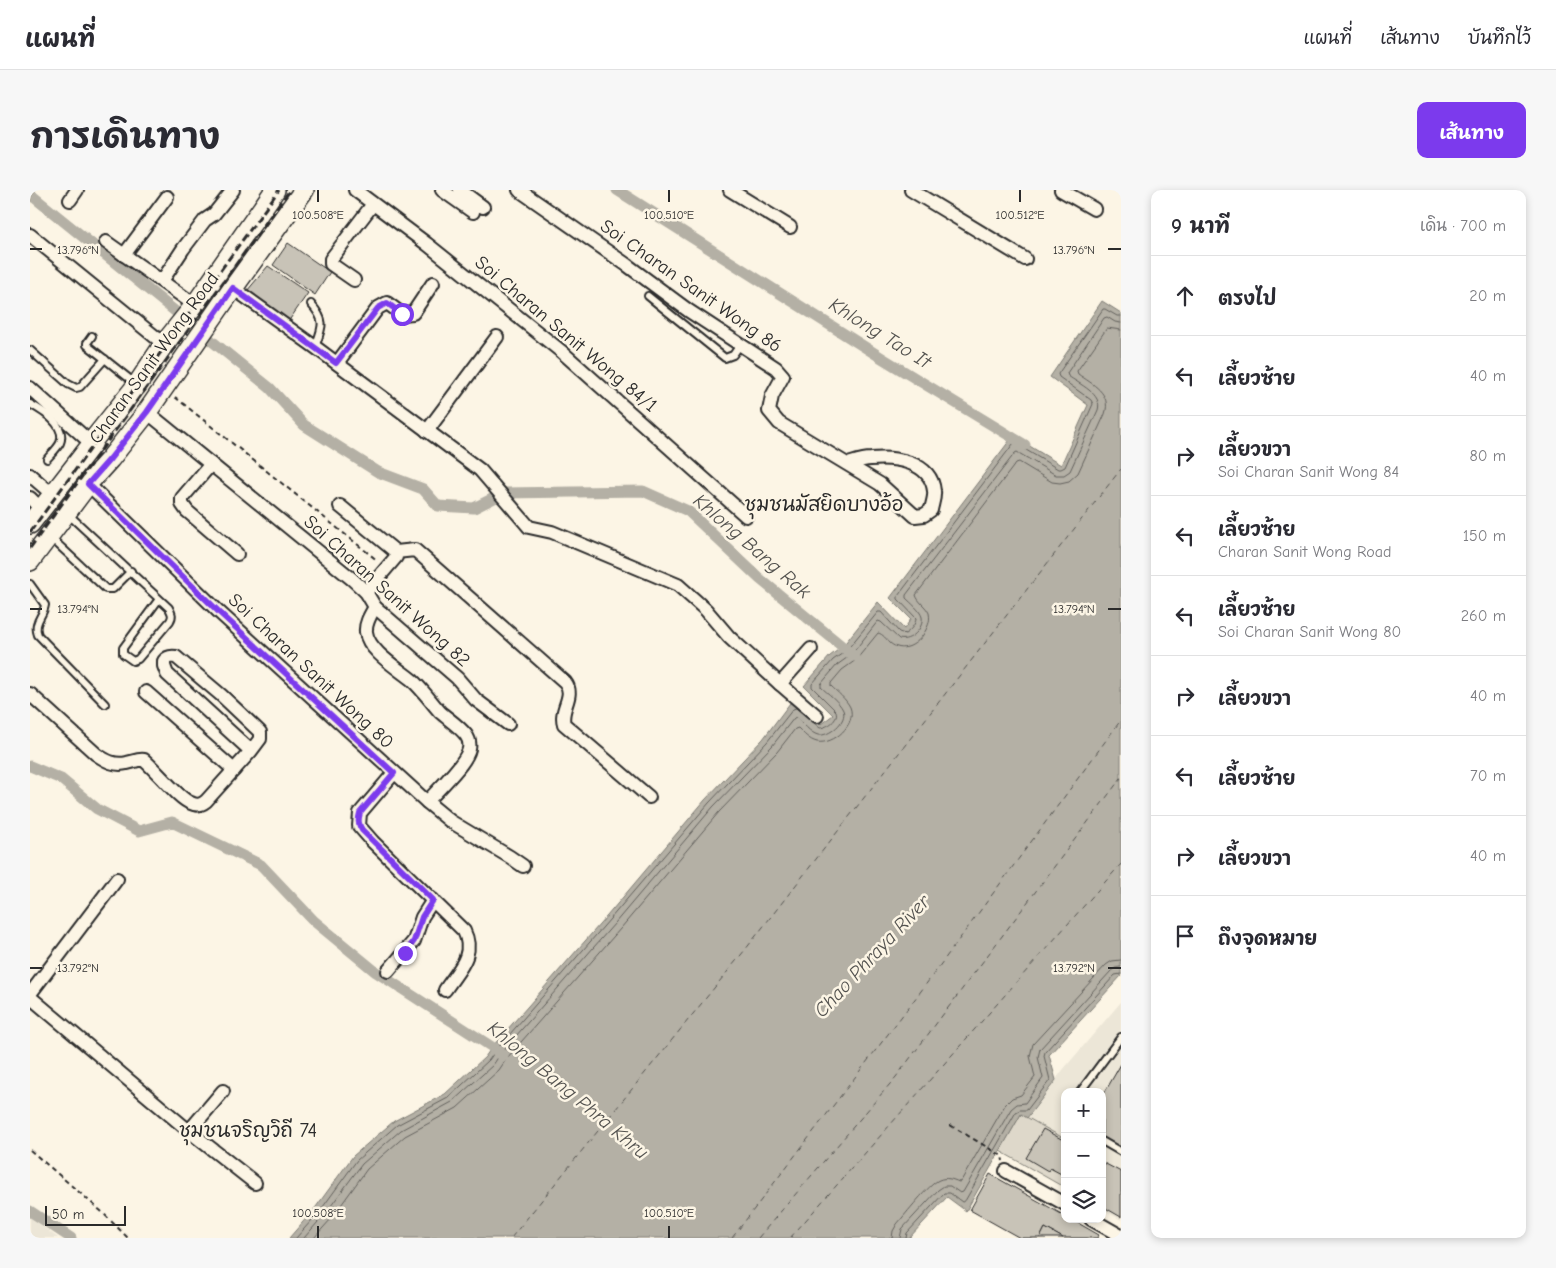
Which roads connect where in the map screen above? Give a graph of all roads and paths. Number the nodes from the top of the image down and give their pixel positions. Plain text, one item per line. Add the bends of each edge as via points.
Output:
1 (233, 190) edge
2 (275, 190) edge
3 (304, 190) edge
4 (354, 190) edge
5 (442, 190) edge
6 (460, 190) edge
7 (519, 190) edge
8 (730, 190) edge
9 (911, 190) edge
10 (1061, 190) edge
11 (167, 197) dead end
12 (373, 204) junction
13 (1094, 209) dead end
14 (790, 227) dead end
15 (30, 235) edge
16 (106, 242) dead end
17 (124, 255) junction
18 (1025, 259) dead end
19 (354, 280) dead end
20 (162, 282) junction
21 (432, 283) dead end
22 (233, 288) junction
23 (648, 296) dead end
24 (311, 304) dead end
25 (195, 305) junction
26 (92, 336) dead end
27 (497, 337) dead end
28 (164, 344) junction
29 (740, 345) junction
30 (315, 347) junction
31 (30, 350) edge
32 (104, 359) junction
33 (336, 363) junction
34 (137, 385) junction
35 (164, 388) junction
36 (32, 398) edge
37 (147, 412) junction
38 (427, 431) junction
39 (92, 444) junction
40 (47, 459) dead end
41 (210, 464) junction
42 (848, 464) junction
43 (30, 475) edge
44 (88, 484) junction
45 (41, 500) edge
46 (340, 506) dead end
47 (67, 513) junction
48 (746, 516) dead end
49 (30, 524) edge
50 (49, 536) junction
51 (396, 552) junction
52 (237, 554) dead end
53 (30, 561) edge
54 (378, 561) dead end
55 (130, 571) junction
56 (30, 584) edge
57 (366, 592) junction
58 (160, 599) junction
59 (375, 607) junction
60 (811, 649) dead end
61 (780, 684) junction
62 (146, 692) dead end
63 (30, 694) edge
64 (105, 704) dead end
65 (816, 716) dead end
66 (508, 724) dead end
67 (251, 751) junction
68 (234, 770) junction
69 (394, 773) junction
70 (649, 797) dead end
71 (427, 802) junction
72 (524, 866) dead end
73 (117, 879) dead end
74 (433, 900) junction
75 (388, 971) dead end
76 (445, 990) dead end
77 (30, 995) edge
78 (1121, 1036) edge
79 (1083, 1088) edge
80 (223, 1091) dead end
81 (950, 1125) dead end
82 (189, 1131) junction
83 (1106, 1143) edge
84 (30, 1150) edge
85 (1121, 1152) edge
86 (1002, 1156) dead end
87 (1006, 1171) dead end
88 (256, 1182) dead end
89 (1061, 1202) edge
90 (1098, 1223) edge
91 (1121, 1236) edge
92 (128, 1238) edge

1 - 20 street via 188,242
2 - 25 main road, Charan Sanit Wong Road
3 - 22 main road, Charan Sanit Wong Road
4 - 12 street, Soi Charan Sanit Wong 84/1
5 - 6 street via 478,210
7 - 29 street, Soi Charan Sanit Wong 86
8 - 14 street
9 - 18 street
10 - 13 street
11 - 17 street
12 - 19 street via 331,259 331,264
12 - 48 street, Soi Charan Sanit Wong 84/1 via 562,352
15 - 28 street
16 - 17 street
17 - 20 street
20 - 25 street
21 - 33 street via 413,313 402,314 387,303 378,308
22 - 30 street
22 - 35 main road, Charan Sanit Wong Road
23 - 29 lane via 725,358 733,355
24 - 30 lane via 320,314 322,324
25 - 28 main road, Charan Sanit Wong Road
26 - 32 lane via 87,344
27 - 38 street
28 - 34 main road, Charan Sanit Wong Road
29 - 42 street, Soi Charan Sanit Wong 86 via 783,376 772,396 769,411 779,424
30 - 33 street
31 - 32 lane via 74,388 80,387
32 - 34 lane
33 - 38 street
34 - 39 main road, Charan Sanit Wong Road
35 - 37 main road, Charan Sanit Wong Road
35 - 54 path
36 - 39 street
36 - 40 lane via 59,426 60,444
37 - 41 street, Soi Charan Sanit Wong 82
37 - 44 main road, Charan Sanit Wong Road
38 - 61 street via 480,470 529,527 552,532 678,585
39 - 45 main road, Charan Sanit Wong Road
41 - 52 street via 182,498 182,504
41 - 57 street, Soi Charan Sanit Wong 82
42 - 42 street, Soi Charan Sanit Wong 86 via 880,484 915,516 931,510 934,491 930,478 918,466 897,459 869,458
43 - 45 street
44 - 47 main road, Charan Sanit Wong Road
44 - 69 street, Soi Charan Sanit Wong 80 via 220,613
45 - 49 main road, Charan Sanit Wong Road
46 - 51 street
47 - 50 main road, Charan Sanit Wong Road
47 - 55 lane
50 - 53 main road, Charan Sanit Wong Road
50 - 55 lane via 106,589 113,589
51 - 57 street via 392,563
51 - 70 street via 415,550 565,682 570,692 562,719 564,724
55 - 58 lane
56 - 64 lane via 45,605 37,620 38,635
57 - 59 street, Soi Charan Sanit Wong 82
58 - 58 lane via 123,648 123,654 133,661 172,618 169,608
59 - 66 street, Soi Charan Sanit Wong 82 via 457,678 476,700
59 - 71 street via 366,632 370,644 414,682 469,741 467,756
60 - 61 street
61 - 65 street
62 - 68 street
63 - 68 street via 107,762 125,764 144,760 191,804 206,801
67 - 67 street via 260,739 259,730 176,657 167,658 164,661 167,674
67 - 68 street
69 - 71 street, Soi Charan Sanit Wong 80
69 - 74 street via 360,813 359,826
71 - 72 street, Soi Charan Sanit Wong 80 via 450,821
73 - 77 street
74 - 75 street via 422,917 414,941
74 - 76 street via 464,931 469,945 466,958
77 - 82 street
78 - 79 lane
80 - 82 street
81 - 86 path
82 - 88 street
83 - 85 lane
84 - 92 path
87 - 89 street
90 - 91 street

